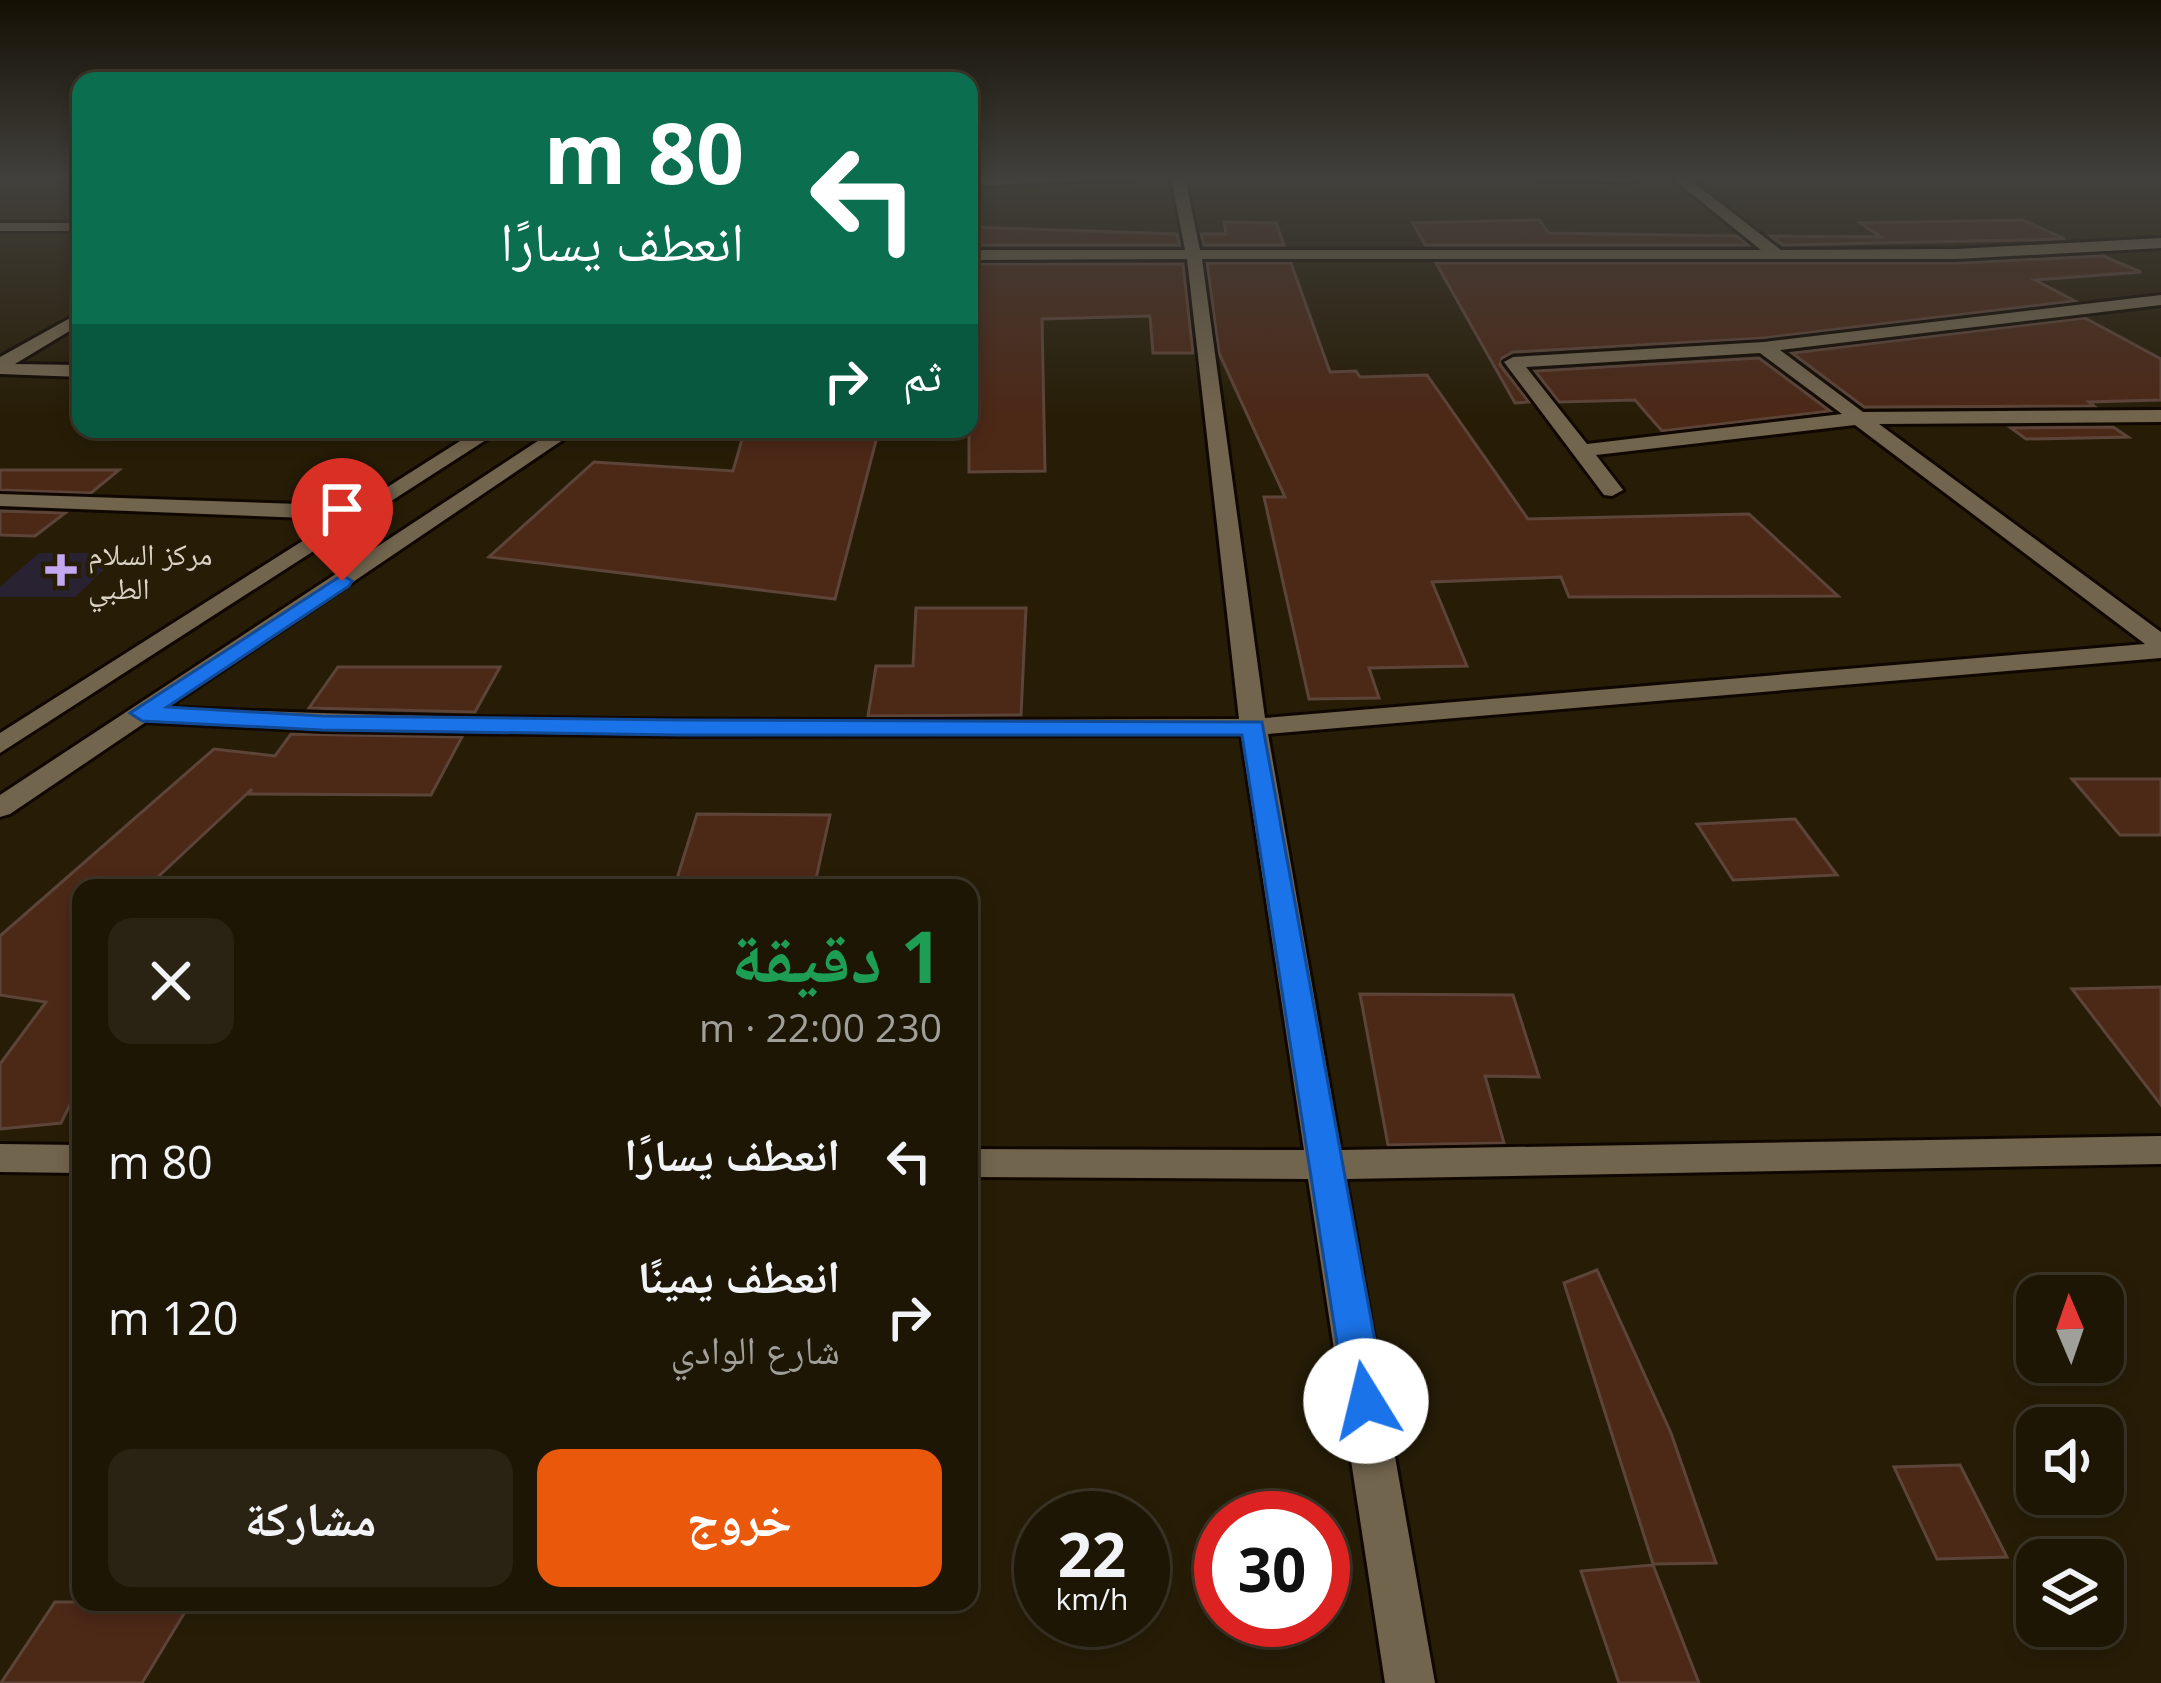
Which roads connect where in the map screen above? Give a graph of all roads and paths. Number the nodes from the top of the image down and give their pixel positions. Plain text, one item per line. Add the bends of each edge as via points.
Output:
1 (1142, 257) edge
2 (1194, 257) junction
3 (1328, 257) edge
4 (2161, 300) edge
5 (72, 322) edge
6 (1764, 347) junction
7 (0, 367) edge
8 (72, 371) edge
9 (2161, 416) edge
10 (1861, 418) junction
11 (479, 438) edge
12 (555, 438) edge
13 (1579, 451) junction
14 (1612, 490) dead end
15 (0, 500) edge
16 (359, 513) junction
17 (2161, 647) edge
18 (142, 713) junction
19 (1253, 727) junction
20 (0, 745) edge
21 (0, 808) edge
22 (2161, 1150) edge
23 (0, 1158) edge
24 (72, 1159) edge
25 (978, 1163) edge
26 (1328, 1165) junction
27 (1410, 1683) edge

1 - 2 street
2 - 3 street
2 - 19 street
4 - 6 street
5 - 7 street
6 - 10 street
6 - 13 street via 1513,362
7 - 8 street
9 - 10 street
10 - 13 street
10 - 17 street
11 - 16 street
12 - 18 street
13 - 14 street
15 - 16 street
16 - 20 street
17 - 19 street
18 - 19 street via 680,728
18 - 21 street
19 - 26 street
22 - 26 street
23 - 24 street
25 - 26 street
26 - 27 street

